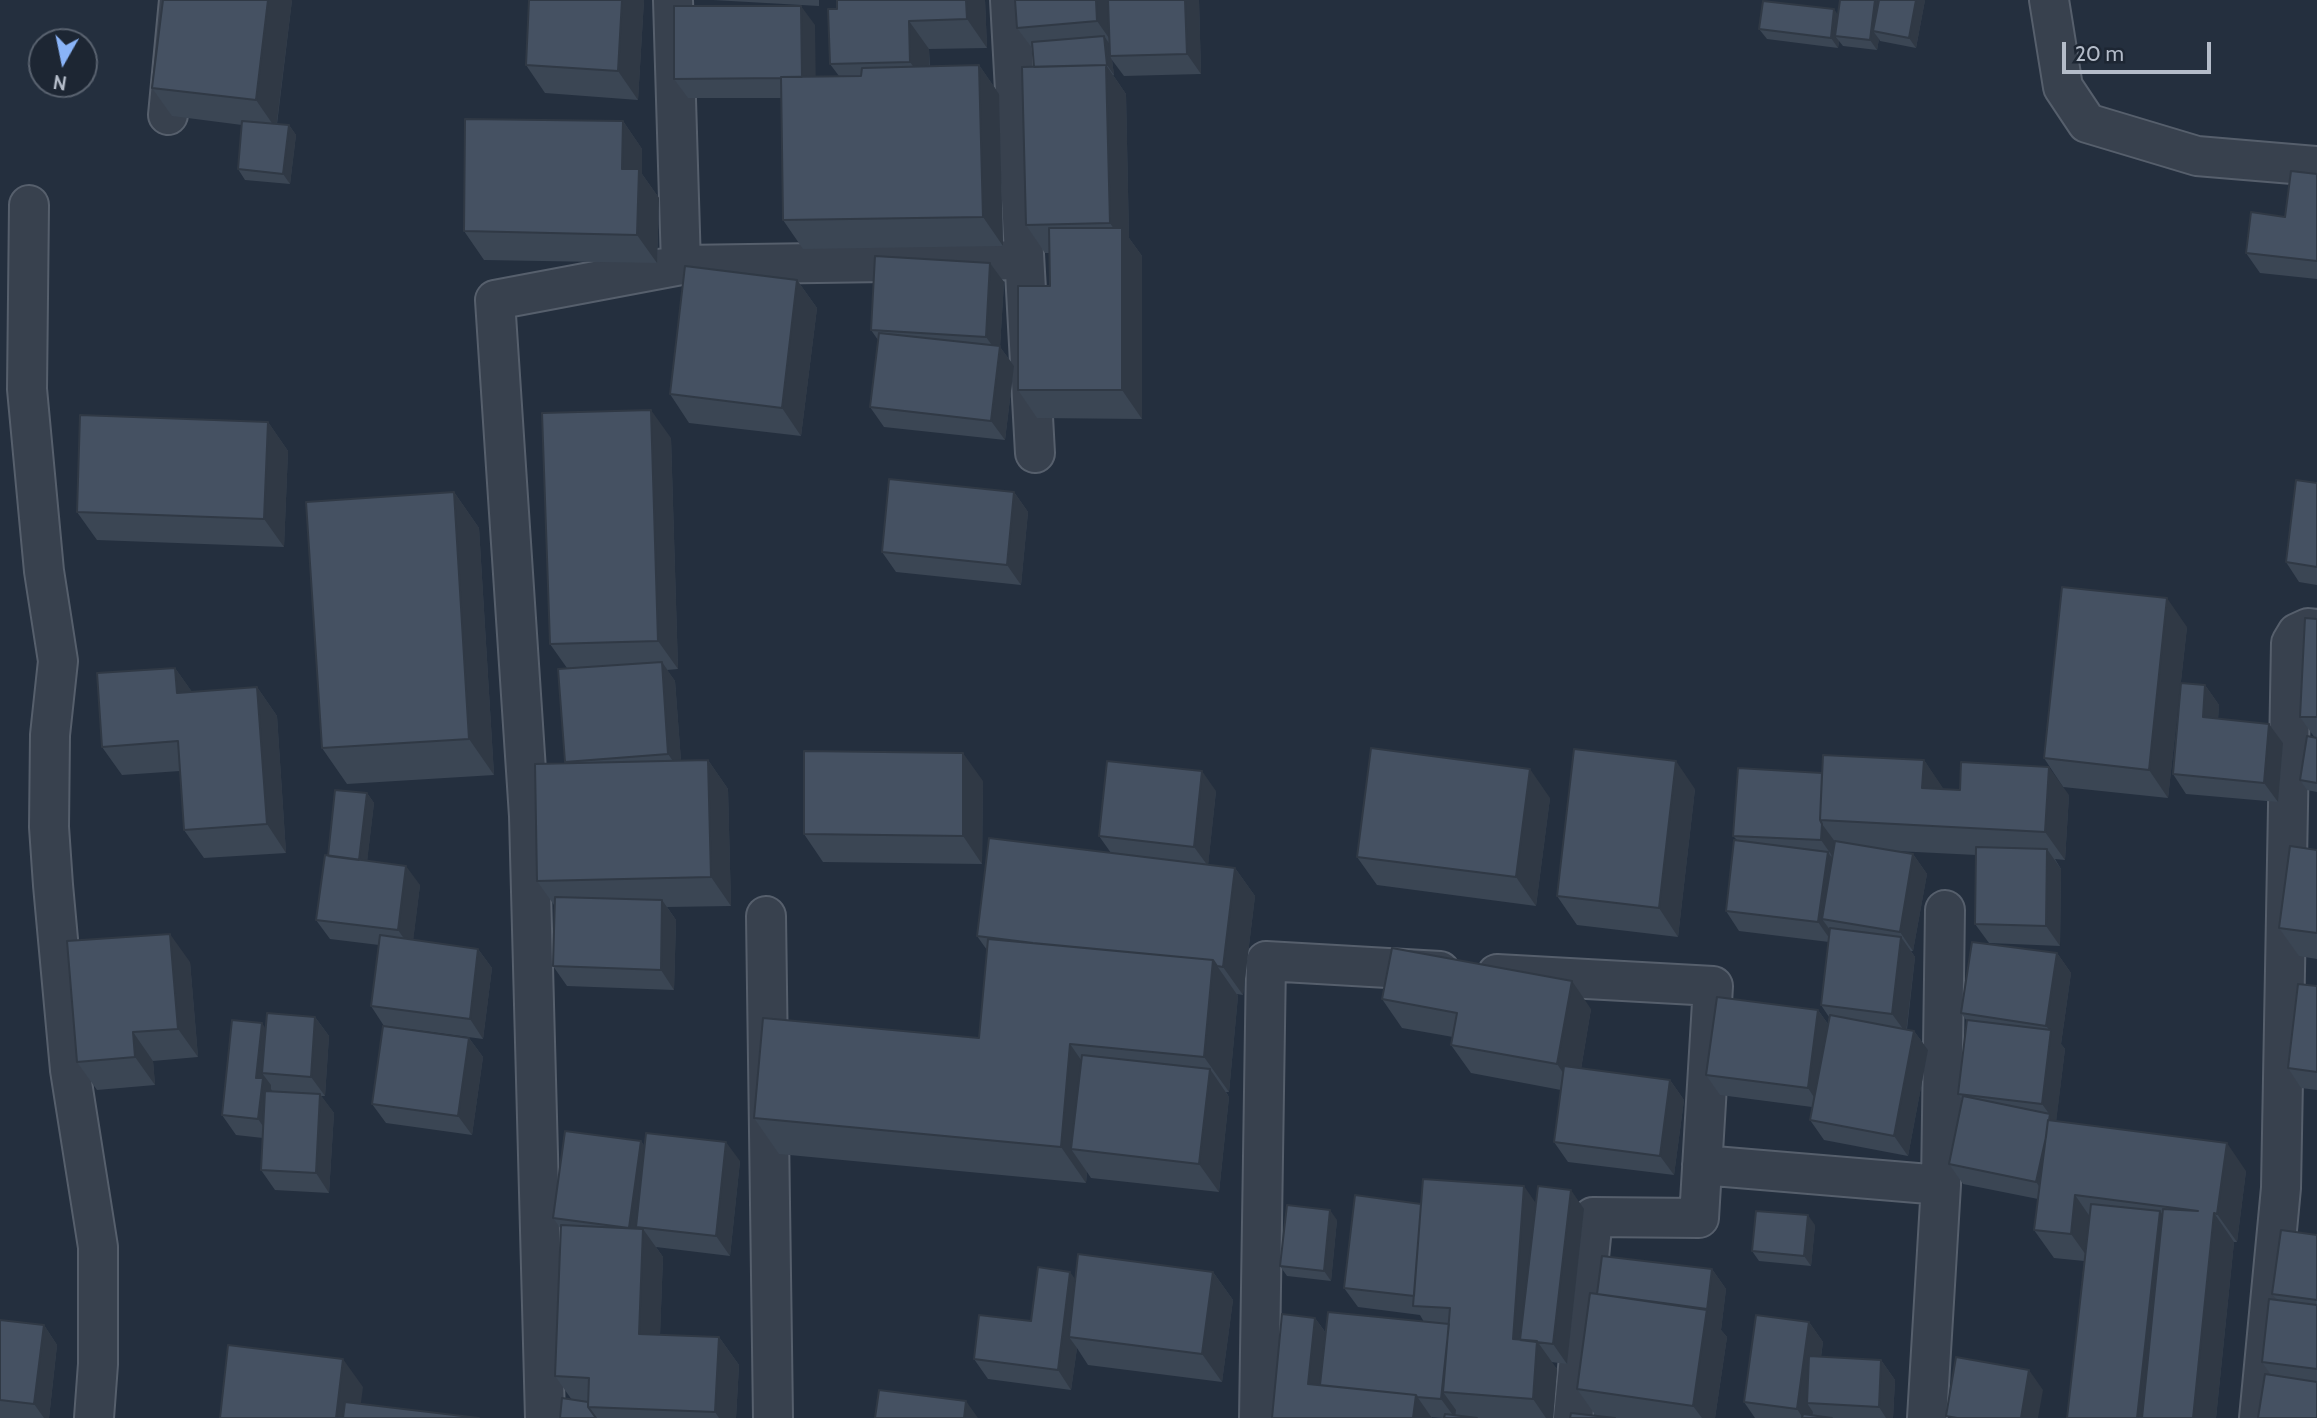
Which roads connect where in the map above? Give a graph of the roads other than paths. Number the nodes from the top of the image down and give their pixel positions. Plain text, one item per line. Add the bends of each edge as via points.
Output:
1 (179, 0) edge
2 (673, 0) edge
3 (1010, 0) edge
4 (2049, 0) edge
5 (168, 115) edge
6 (2317, 166) edge
7 (29, 205) dead end
8 (1023, 260) junction
9 (681, 265) junction
10 (1035, 453) dead end
11 (2317, 629) edge
12 (1945, 910) dead end
13 (766, 916) dead end
14 (1702, 1165) junction
15 (1941, 1185) junction
16 (93, 1418) edge
17 (545, 1418) edge
18 (774, 1418) edge
19 (1259, 1418) edge
20 (1573, 1418) edge
21 (1927, 1418) edge
22 (2259, 1418) edge

1 - 5 street
2 - 9 street
3 - 8 street
4 - 6 street via 2063,87 2087,123 2197,156
7 - 16 street via 27,389 44,571 58,661 50,735 49,827 71,1070 98,1247
8 - 9 street
8 - 10 street
9 - 17 street via 495,300 528,816
11 - 22 street via 2297,633 2291,643 2281,1188
12 - 15 street
13 - 18 street
14 - 15 street
14 - 19 street via 1713,986 1266,961
14 - 20 street via 1699,1218 1593,1217
15 - 21 street

